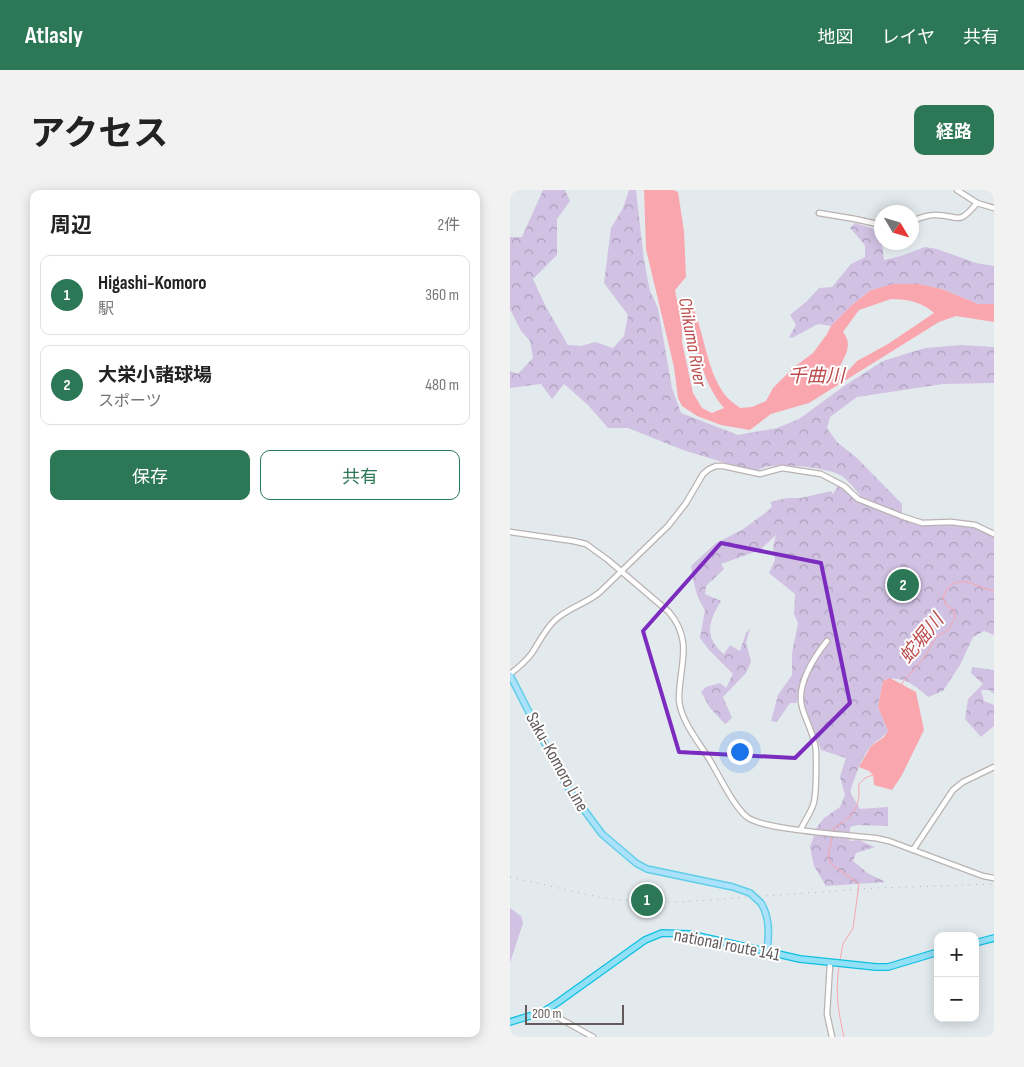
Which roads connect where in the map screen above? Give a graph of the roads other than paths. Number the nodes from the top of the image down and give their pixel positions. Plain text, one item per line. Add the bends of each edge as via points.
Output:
1 (957, 190) edge
2 (977, 204) junction
3 (994, 208) edge
4 (820, 213) dead end
5 (919, 218) edge
6 (874, 223) edge
7 (510, 532) edge
8 (994, 534) edge
9 (621, 571) junction
10 (827, 640) dead end
11 (510, 675) edge
12 (994, 767) edge
13 (801, 829) junction
14 (913, 850) junction
15 (994, 878) edge
16 (994, 938) edge
17 (979, 942) edge
18 (767, 951) junction
19 (934, 953) edge
20 (830, 964) junction
21 (543, 1012) junction
22 (510, 1022) edge
23 (593, 1037) edge
24 (832, 1037) edge

1 - 2 street
2 - 3 street
2 - 5 street via 959,219 936,215
4 - 6 street
7 - 9 street via 580,542
8 - 9 street via 975,525 922,523 901,516 858,498 822,474 782,468 760,474 716,466 703,474 668,526
9 - 11 street via 596,595 566,611 554,622 527,659
9 - 13 street via 669,612 679,625 684,640 681,710 739,807 748,818 761,823
10 - 13 street via 804,681 801,695 816,751 814,801
11 - 18 main road, Saku-Komoro Line, bridge via 564,781 602,834 647,869 750,893 766,911
12 - 14 street via 953,790
13 - 14 street via 889,841
14 - 15 street
16 - 17 highway
18 - 20 highway, national route 141
18 - 21 highway, national route 141 via 689,934 662,933 645,940
19 - 20 highway, national route 141 via 888,967
20 - 24 street via 827,1014
21 - 22 highway, national route 141
21 - 23 street

